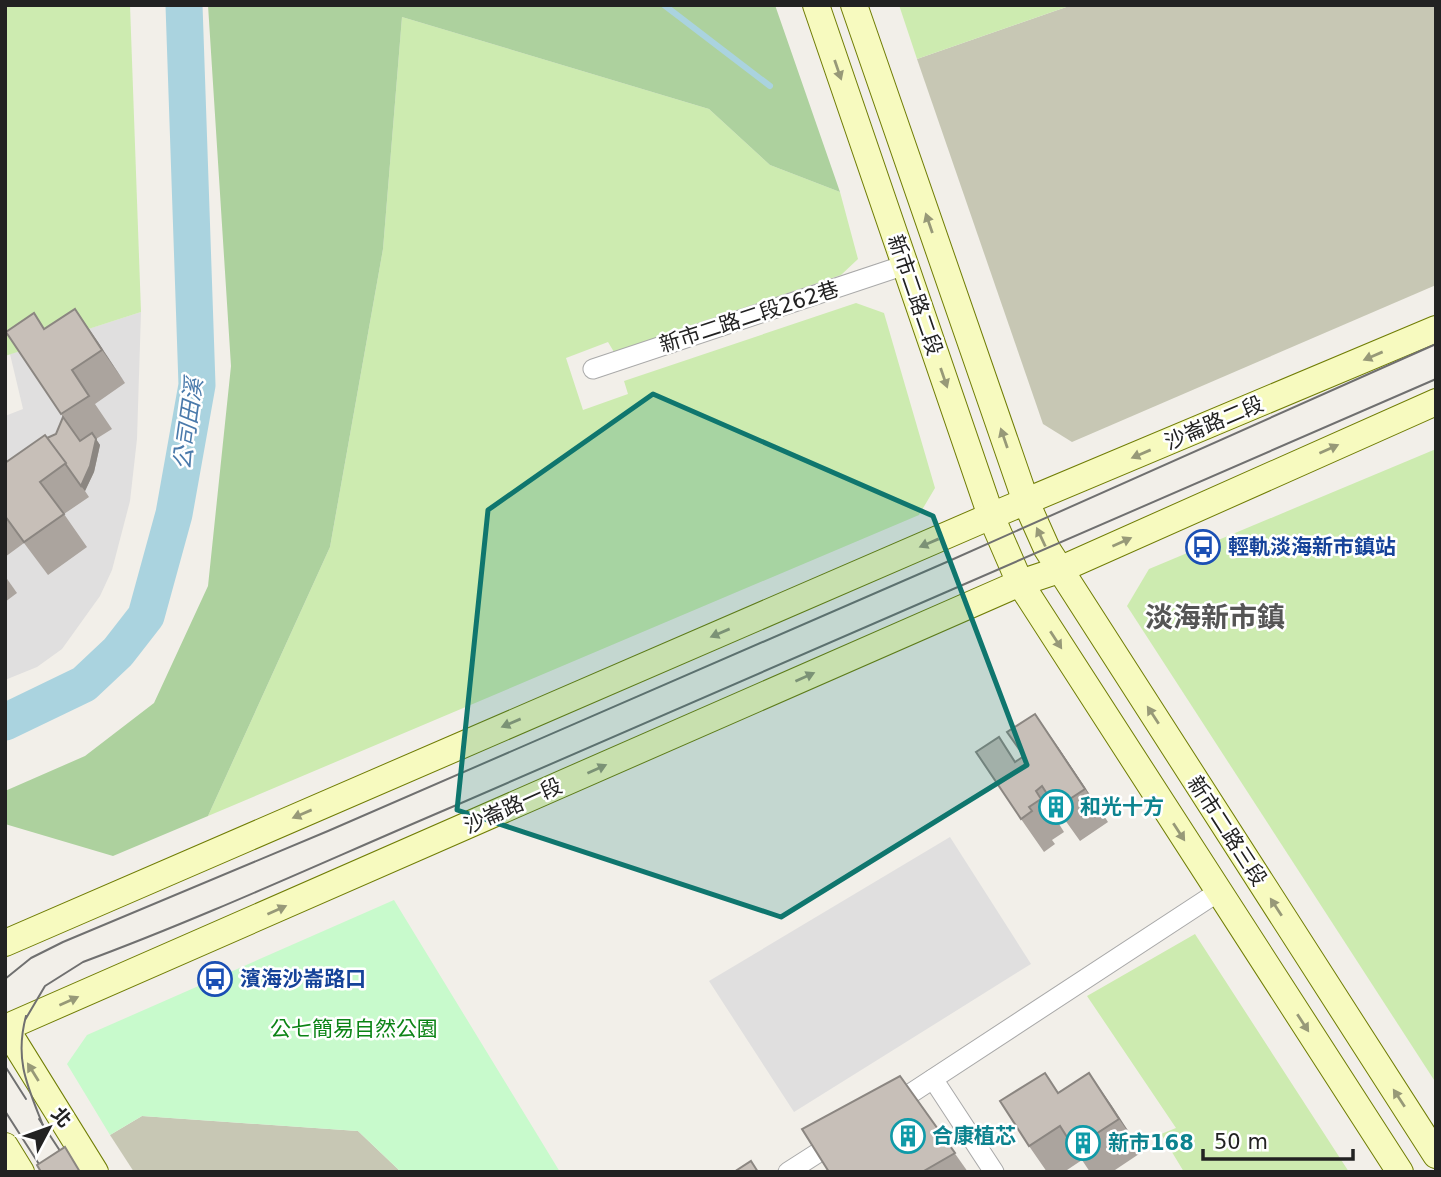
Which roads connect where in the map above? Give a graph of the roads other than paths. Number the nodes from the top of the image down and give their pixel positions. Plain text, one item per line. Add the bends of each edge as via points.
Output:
1 (816, 5) edge
2 (854, 5) edge
3 (905, 265) junction
4 (1436, 329) edge
5 (593, 369) dead end
6 (1436, 402) edge
7 (1026, 502) junction
8 (991, 516) junction
9 (1059, 570) junction
10 (1020, 583) junction
11 (1218, 892) junction
12 (5, 943) edge
13 (5, 1027) edge
14 (933, 1079) junction
15 (878, 1115) edge
16 (855, 1129) edge
17 (5, 1146) edge
18 (1436, 1155) edge
19 (22, 1172) edge
20 (95, 1172) edge
21 (788, 1172) edge
22 (994, 1172) edge
23 (1400, 1172) edge

1 -> 3 street, 新市二路二段
7 -> 2 street, 新市二路二段
3 - 5 street, 新市二路二段262巷
3 -> 8 street, 新市二路二段
4 -> 7 street, 沙崙路二段
9 -> 6 street
7 - 8 street, 沙崙路二段
9 -> 7 street, 新市二路三段
8 - 10 street, 新市二路二段
8 -> 12 street
9 - 10 street
18 -> 9 street, 新市二路三段
10 -> 11 street, 新市二路三段
13 -> 10 street, 沙崙路一段
11 - 14 street
11 -> 23 street, 新市二路三段
20 -> 13 street
14 - 15 street
14 - 22 street
16 - 21 street
17 - 19 street

